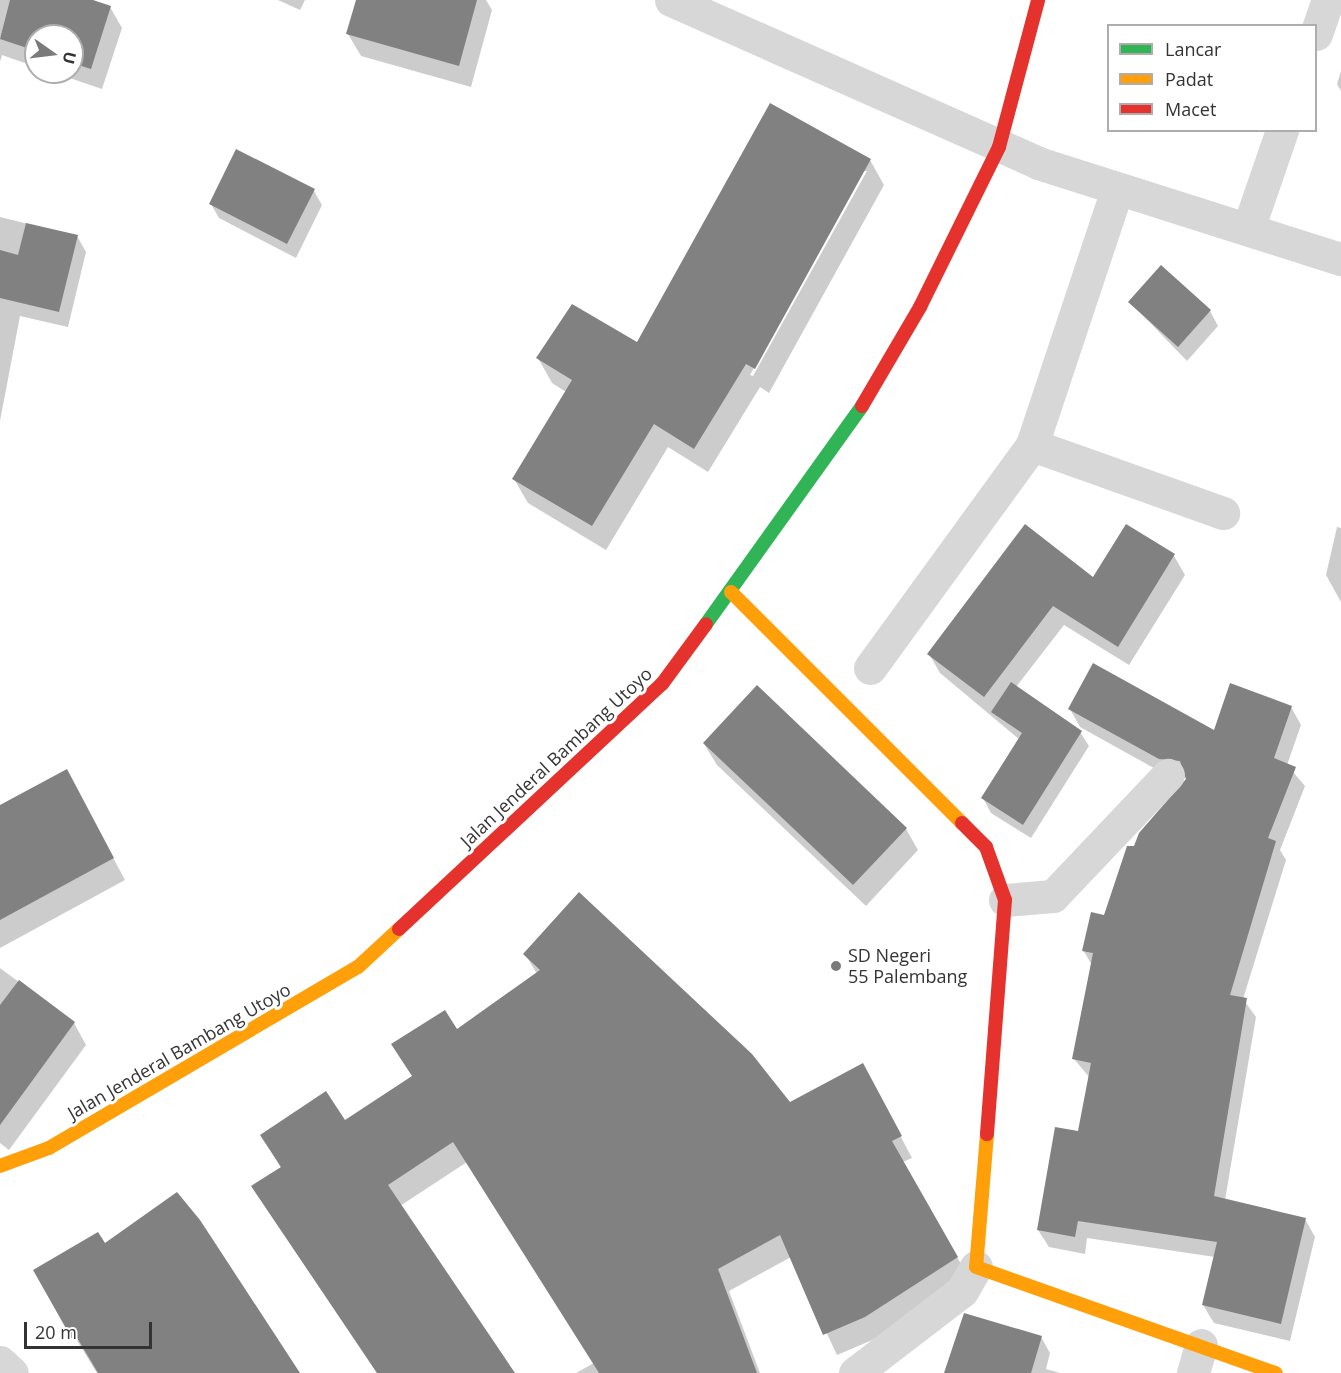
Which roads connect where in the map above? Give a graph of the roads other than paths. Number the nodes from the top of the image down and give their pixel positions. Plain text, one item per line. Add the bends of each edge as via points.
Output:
1 (671, 0) edge
2 (1038, 0) edge
3 (1328, 0) edge
4 (1317, 31) edge
5 (1281, 132) edge
6 (999, 147) junction
7 (1116, 192) junction
8 (1249, 226) junction
9 (1341, 259) edge
10 (1032, 445) junction
11 (1223, 513) dead end
12 (731, 592) junction
13 (870, 668) dead end
14 (1168, 775) dead end
15 (1005, 900) junction
16 (0, 1166) edge
17 (976, 1267) junction
18 (1197, 1359) edge
19 (0, 1362) edge
20 (12, 1373) edge
21 (855, 1373) edge
22 (1276, 1373) edge

1 - 6 street
2 - 6 street, Jalan Jenderal Bambang Utoyo
3 - 4 street
5 - 8 street
6 - 7 street
6 - 12 street, Jalan Jenderal Bambang Utoyo via 920,308 854,420
7 - 8 street
7 - 10 street
8 - 9 street
10 - 11 street
10 - 13 street
12 - 15 street via 986,847
12 - 16 street, Jalan Jenderal Bambang Utoyo via 662,684 358,968 49,1148
14 - 15 street via 1053,896
15 - 17 street
17 - 18 street
17 - 21 street via 962,1291
18 - 22 street
19 - 20 street

